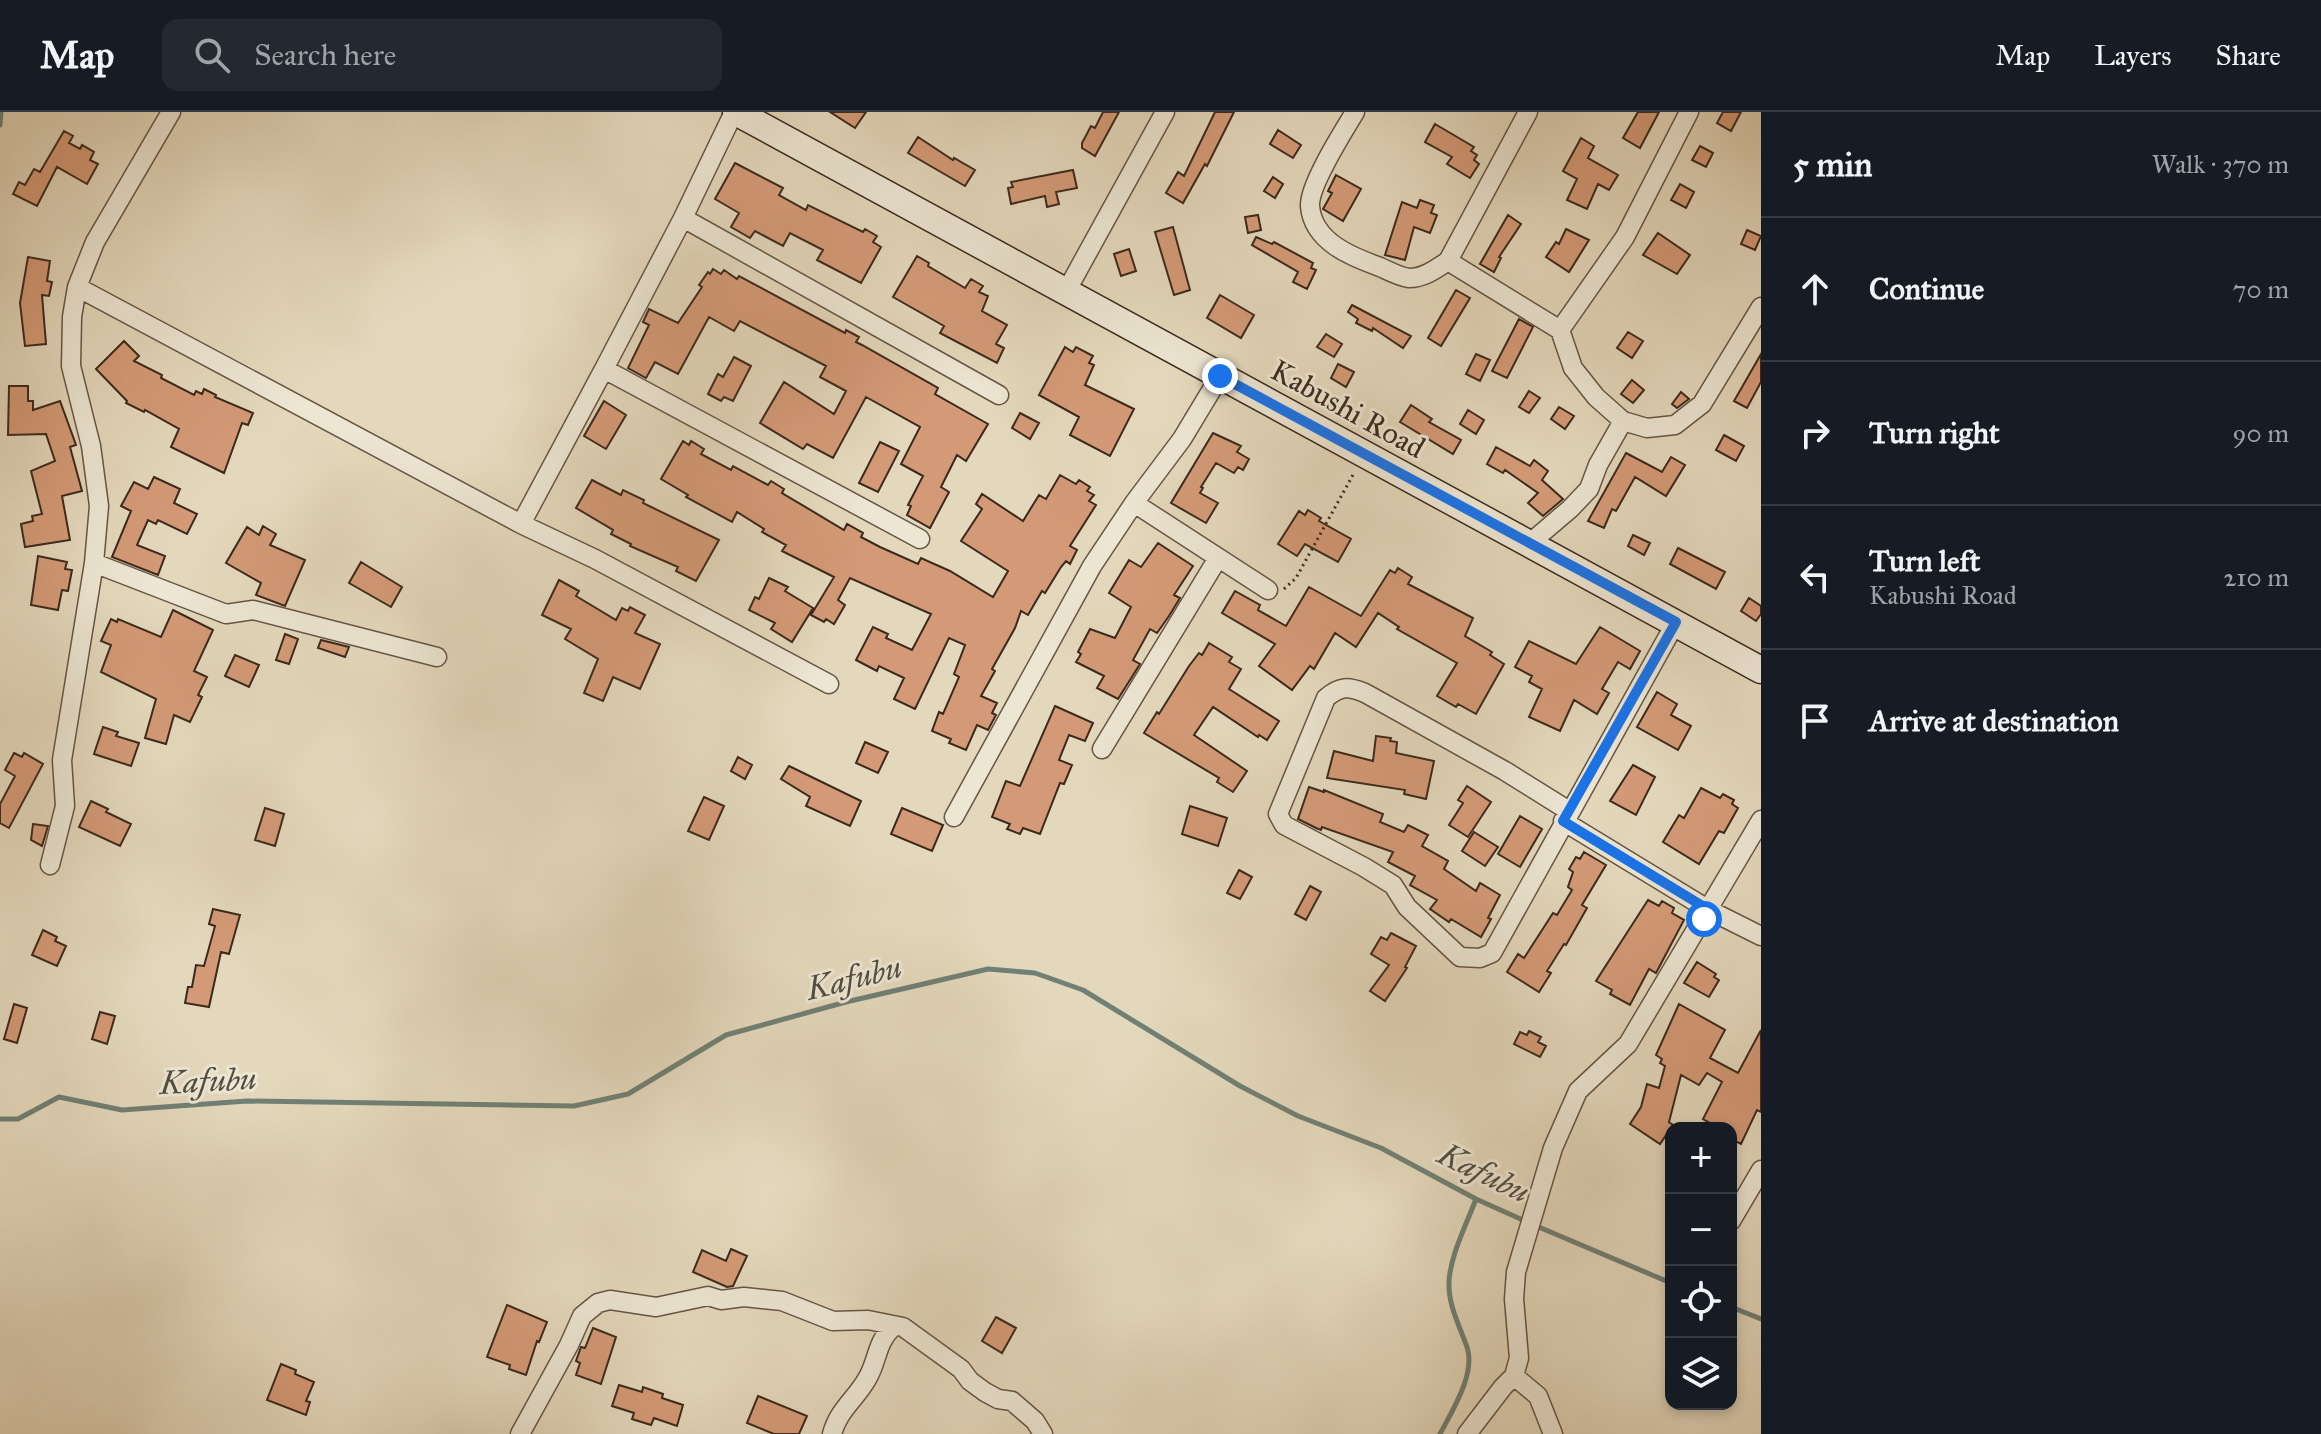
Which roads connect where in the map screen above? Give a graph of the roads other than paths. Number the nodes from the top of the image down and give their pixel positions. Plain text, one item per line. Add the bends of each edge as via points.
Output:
1 (171, 112) edge
2 (735, 112) edge
3 (1165, 112) edge
4 (1355, 112) edge
5 (1528, 112) edge
6 (1689, 112) edge
7 (683, 218) junction
8 (1448, 261) junction
9 (77, 287) junction
10 (1067, 290) junction
11 (1759, 318) edge
12 (1560, 330) junction
13 (604, 369) junction
14 (1220, 376) junction
15 (999, 395) dead end
16 (1623, 421) junction
17 (1134, 503) junction
18 (521, 524) junction
19 (920, 539) dead end
20 (1530, 543) junction
21 (1218, 558) junction
22 (94, 563) junction
23 (1268, 590) road end
24 (1676, 622) junction
25 (437, 657) dead end
26 (1761, 670) edge
27 (829, 684) dead end
28 (1102, 749) dead end
29 (1566, 816) junction
30 (954, 817) dead end
31 (1761, 820) edge
32 (50, 865) dead end
33 (1709, 910) junction
34 (1761, 936) edge
35 (1761, 1170) edge
36 (1737, 1211) edge
37 (893, 1327) junction
38 (1514, 1376) junction
39 (520, 1434) edge
40 (832, 1434) edge
41 (1043, 1434) edge
42 (1467, 1434) edge
43 (1553, 1434) edge

1 - 9 street via 95,242
2 - 7 street
2 - 10 main road, Kabushi Road
3 - 10 street
4 - 8 street via 1317,181 1310,204 1315,224 1350,256 1408,278 1428,274
5 - 8 street
6 - 12 street via 1625,237
7 - 13 street
7 - 15 street
8 - 12 street
9 - 18 street
9 - 22 street via 71,366 99,506
10 - 14 main road, Kabushi Road
11 - 16 street via 1702,404 1675,425 1647,428
12 - 16 street via 1573,368
13 - 18 street
13 - 19 street
14 - 17 street
14 - 20 main road, Kabushi Road
16 - 20 street via 1589,489
17 - 21 street
17 - 30 street via 1092,566
18 - 27 street
20 - 24 main road, Kabushi Road
21 - 23 street
21 - 28 street
22 - 25 street via 226,614 253,610
22 - 32 street via 62,760 65,806
24 - 26 main road, Kabushi Road
24 - 29 street
29 - 29 street via 1501,939 1492,953 1480,958 1460,957 1407,907 1393,885 1284,825 1278,814 1326,698 1346,687 1505,771
29 - 33 street
31 - 33 street
33 - 34 street
33 - 38 street via 1628,1044 1578,1091 1553,1148 1518,1264 1514,1299 1519,1358
35 - 36 street
37 - 39 street via 868,1320 833,1321 782,1301 744,1297 698,1297 656,1307 598,1303 582,1316
37 - 40 street via 881,1342 867,1381 841,1411
37 - 41 street via 918,1337 985,1392 1012,1401
38 - 42 street
38 - 43 street via 1538,1396

